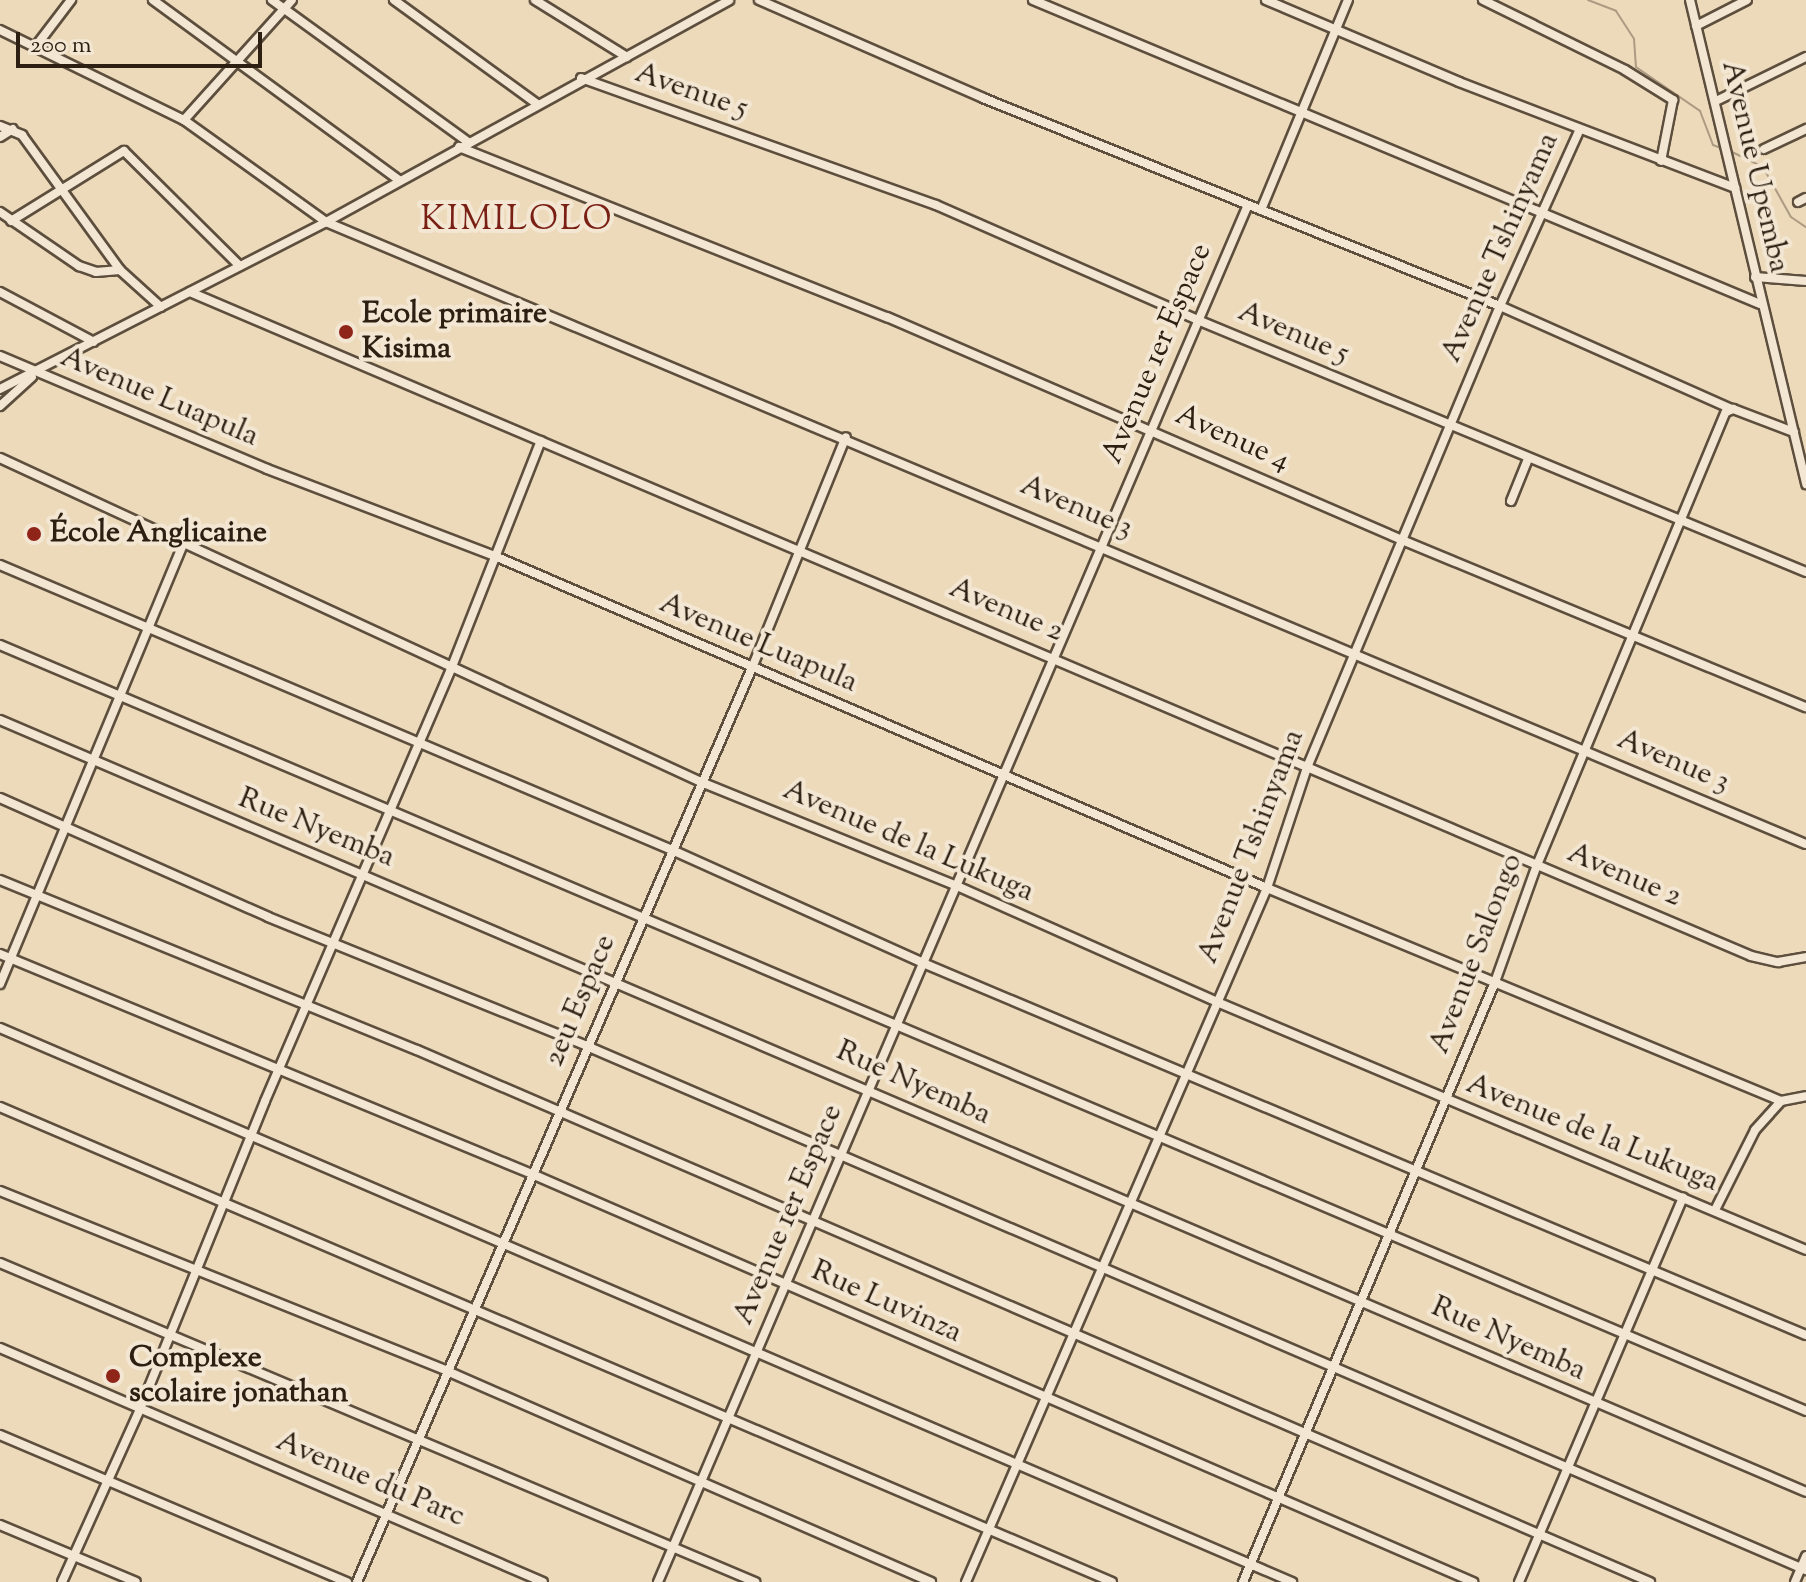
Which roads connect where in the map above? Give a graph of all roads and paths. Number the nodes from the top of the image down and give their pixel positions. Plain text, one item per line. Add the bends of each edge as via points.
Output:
1 (71, 0) edge
2 (153, 0) edge
3 (272, 0) edge
4 (292, 0) edge
5 (394, 0) edge
6 (535, 0) edge
7 (729, 0) edge
8 (759, 0) edge
9 (1033, 0) edge
10 (1266, 0) edge
11 (1348, 0) edge
12 (1483, 0) edge
13 (1690, 0) edge
14 (1747, 0) edge
15 (282, 11) junction
16 (1696, 26) junction
17 (1336, 29) junction
18 (0, 30) edge
19 (36, 46) junction
20 (627, 57) junction
21 (1806, 57) edge
22 (235, 64) junction
23 (581, 78) junction
24 (1716, 101) junction
25 (537, 104) junction
26 (1300, 114) junction
27 (184, 120) junction
28 (0, 126) edge
29 (13, 129) junction
30 (1580, 129) junction
31 (1806, 129) edge
32 (0, 137) edge
33 (468, 142) junction
34 (459, 147) junction
35 (1764, 149) dead end
36 (1661, 161) junction
37 (400, 181) junction
38 (1735, 188) junction
39 (61, 189) junction
40 (1248, 205) junction
41 (1261, 210) junction
42 (1542, 211) junction
43 (0, 212) edge
44 (11, 221) junction
45 (326, 222) junction
46 (240, 266) junction
47 (120, 270) junction
48 (1755, 277) junction
49 (1806, 281) edge
50 (0, 292) edge
51 (190, 292) junction
52 (1760, 304) junction
53 (1500, 306) junction
54 (161, 307) junction
55 (1200, 321) junction
56 (94, 342) junction
57 (0, 356) edge
58 (36, 373) junction
59 (0, 389) edge
60 (0, 406) edge
61 (1729, 408) junction
62 (1451, 426) junction
63 (1151, 430) junction
64 (1794, 432) junction
65 (846, 437) junction
66 (541, 441) junction
67 (0, 458) edge
68 (1528, 459) junction
69 (1806, 484) edge
70 (1511, 501) dead end
71 (1680, 522) junction
72 (1402, 540) junction
73 (183, 544) junction
74 (1102, 545) junction
75 (801, 551) junction
76 (497, 557) junction
77 (0, 565) edge
78 (1806, 572) edge
79 (148, 631) junction
80 (1633, 633) junction
81 (0, 645) edge
82 (1354, 653) junction
83 (1054, 658) junction
84 (752, 668) junction
85 (451, 669) junction
86 (122, 697) junction
87 (1806, 707) edge
88 (0, 720) edge
89 (419, 742) junction
90 (1585, 750) junction
91 (96, 763) junction
92 (1308, 765) junction
93 (1004, 773) junction
94 (701, 782) junction
95 (0, 798) edge
96 (392, 807) junction
97 (67, 827) junction
98 (1806, 844) edge
99 (672, 850) junction
100 (1537, 865) junction
101 (365, 873) junction
102 (0, 880) edge
103 (957, 886) junction
104 (1267, 888) junction
105 (38, 894) junction
106 (644, 915) junction
107 (335, 944) junction
108 (0, 954) edge
109 (1806, 957) edge
110 (12, 959) junction
111 (923, 963) junction
112 (615, 981) junction
113 (1495, 982) junction
114 (0, 984) edge
115 (1217, 1002) junction
116 (306, 1008) junction
117 (896, 1022) junction
118 (0, 1028) edge
119 (589, 1047) junction
120 (278, 1071) junction
121 (1186, 1072) junction
122 (868, 1089) junction
123 (1806, 1096) edge
124 (1444, 1099) junction
125 (1781, 1101) junction
126 (0, 1107) edge
127 (560, 1112) junction
128 (1157, 1135) junction
129 (251, 1138) junction
130 (840, 1154) junction
131 (1417, 1170) junction
132 (532, 1174) junction
133 (0, 1191) edge
134 (1683, 1197) junction
135 (1128, 1202) junction
136 (223, 1203) junction
137 (1715, 1210) junction
138 (812, 1219) junction
139 (1388, 1235) junction
140 (503, 1240) junction
141 (1806, 1250) edge
142 (0, 1263) edge
143 (1102, 1269) junction
144 (1652, 1269) junction
145 (196, 1270) junction
146 (784, 1284) junction
147 (1361, 1302) junction
148 (473, 1305) junction
149 (1073, 1334) junction
150 (169, 1335) junction
151 (1806, 1335) edge
152 (1627, 1336) junction
153 (0, 1348) edge
154 (758, 1349) junction
155 (1333, 1367) junction
156 (447, 1371) junction
157 (1044, 1399) junction
158 (1595, 1404) junction
159 (140, 1409) junction
160 (1806, 1411) edge
161 (729, 1415) junction
162 (1306, 1433) junction
163 (0, 1435) edge
164 (418, 1436) junction
165 (1015, 1465) junction
166 (1568, 1471) junction
167 (105, 1479) junction
168 (704, 1479) junction
169 (1806, 1492) edge
170 (1277, 1498) junction
171 (386, 1513) junction
172 (0, 1525) edge
173 (987, 1528) junction
174 (1539, 1534) junction
175 (674, 1546) junction
176 (74, 1555) junction
177 (1806, 1556) edge
178 (1251, 1565) junction
179 (1803, 1569) edge
180 (62, 1582) edge
181 (136, 1582) edge
182 (347, 1582) edge
183 (357, 1582) edge
184 (543, 1582) edge
185 (658, 1582) edge
186 (755, 1582) edge
187 (931, 1582) edge
188 (966, 1582) edge
189 (1112, 1582) edge
190 (1243, 1582) edge
191 (1292, 1582) edge
192 (1473, 1582) edge
193 (1519, 1582) edge
194 (1650, 1582) edge
195 (1795, 1582) edge

1 - 19 street
2 - 22 street
3 - 15 street
4 - 15 street
5 - 25 street
6 - 20 street
7 - 20 street
8 - 40 street
9 - 26 street
10 - 17 street
11 - 17 street
12 - 36 street via 1625,70 1673,100
13 - 16 street, Avenue Upemba
14 - 16 street
15 - 22 street
15 - 33 street
16 - 24 street, Avenue Upemba
17 - 26 street
17 - 30 street
18 - 19 street, Avenue 3
19 - 27 street, Avenue 3
20 - 23 street
21 - 24 street
22 - 27 street
22 - 37 street via 365,151
23 - 25 street
23 - 55 street, Avenue 5 via 936,205
24 - 38 street, Avenue Upemba
25 - 33 street
26 - 41 street
26 - 42 street
27 - 45 street, Avenue 3
28 - 29 street
29 - 32 street
29 - 39 street
30 - 36 street
30 - 42 street, Avenue Tshinyama
31 - 35 street
33 - 34 street
34 - 37 street
34 - 63 street, Avenue 4 via 887,317
36 - 38 street
37 - 45 street
38 - 48 street, Avenue Upemba
39 - 44 street
39 - 46 street via 124,151
39 - 47 street
40 - 41 street
40 - 55 street, Avenue 1er Espace
41 - 53 street
42 - 52 street
42 - 53 street, Avenue Tshinyama
43 - 44 street
44 - 47 street via 79,266 96,272
45 - 46 street
45 - 65 street, Avenue 3
46 - 51 street
47 - 54 street
48 - 49 street
48 - 52 street, Avenue Upemba
50 - 56 street
51 - 54 street
51 - 66 street, Avenue 2
52 - 64 street, Avenue Upemba
53 - 61 street
53 - 62 street, Avenue Tshinyama
54 - 56 street
55 - 62 street, Avenue 5
55 - 63 street, Avenue 1er Espace
56 - 58 street
57 - 58 street, Avenue Luapula
58 - 59 street
58 - 60 street
58 - 76 street, Avenue Luapula
61 - 64 street
61 - 71 street, Avenue Salongo
62 - 68 street, Avenue 5
62 - 72 street, Avenue Tshinyama
63 - 72 street, Avenue 4
63 - 74 street, Avenue 1er Espace
64 - 69 street, Avenue Upemba
65 - 74 street, Avenue 3
65 - 75 street, 2eu Espace
66 - 75 street, Avenue 2
66 - 76 street
67 - 73 street, Avenue de la Lukuga
68 - 70 street
68 - 71 street, Avenue 5
71 - 78 street, Avenue 5
71 - 80 street, Avenue Salongo
72 - 80 street, Avenue 4
72 - 82 street, Avenue Tshinyama
73 - 79 street
73 - 85 street, Avenue de la Lukuga
74 - 82 street, Avenue 3
74 - 83 street, Avenue 1er Espace
75 - 83 street, Avenue 2
75 - 84 street, 2eu Espace
76 - 84 street, Avenue Luapula
76 - 85 street
77 - 79 street
79 - 86 street
79 - 89 street
80 - 87 street, Avenue 4
80 - 90 street, Avenue Salongo
81 - 86 street
82 - 90 street, Avenue 3
82 - 92 street, Avenue Tshinyama
83 - 92 street, Avenue 2
83 - 93 street, Avenue 1er Espace
84 - 93 street, Avenue Luapula
84 - 94 street, 2eu Espace
85 - 89 street
85 - 94 street, Avenue de la Lukuga
86 - 91 street
86 - 96 street
88 - 91 street, Rue Nyemba
89 - 96 street
89 - 99 street
90 - 98 street, Avenue 3
90 - 100 street, Avenue Salongo
91 - 97 street
91 - 101 street, Rue Nyemba via 299,851
92 - 100 street, Avenue 2
92 - 104 street, Avenue Tshinyama
93 - 103 street, Avenue 1er Espace
93 - 104 street, Avenue Luapula
94 - 99 street, 2eu Espace
94 - 103 street, Avenue de la Lukuga
95 - 97 street
96 - 101 street
96 - 106 street
97 - 105 street
97 - 107 street
99 - 106 street, 2eu Espace
99 - 111 street
100 - 109 street, Avenue 2 via 1751,956 1778,962
100 - 113 street, Avenue Salongo
101 - 107 street
101 - 112 street, Rue Nyemba
102 - 105 street
103 - 111 street, Avenue 1er Espace
103 - 115 street, Avenue de la Lukuga
104 - 113 street, Avenue Luapula
104 - 115 street, Avenue Tshinyama
105 - 110 street
105 - 116 street
106 - 112 street, 2eu Espace
106 - 117 street
107 - 116 street
107 - 119 street
108 - 110 street, Rue Luvinza
110 - 114 street
110 - 120 street, Rue Luvinza
111 - 117 street, Avenue 1er Espace
111 - 121 street
112 - 119 street, 2eu Espace
112 - 122 street, Rue Nyemba
113 - 124 street, Avenue Salongo
113 - 125 street, Avenue Luapula
115 - 121 street, Avenue Tshinyama
115 - 124 street, Avenue de la Lukuga
116 - 120 street
116 - 127 street
117 - 122 street, Avenue 1er Espace
117 - 128 street
118 - 129 street
119 - 127 street, 2eu Espace
119 - 130 street
120 - 129 street
120 - 132 street, Rue Luvinza
121 - 128 street, Avenue Tshinyama
121 - 131 street
122 - 130 street, Avenue 1er Espace
122 - 135 street, Rue Nyemba
123 - 125 street
124 - 131 street, Avenue Salongo
124 - 134 street, Avenue de la Lukuga
125 - 137 street via 1755,1130
126 - 136 street
127 - 132 street, 2eu Espace
127 - 138 street
128 - 135 street, Avenue Tshinyama
128 - 139 street
129 - 136 street
129 - 140 street
130 - 138 street, Avenue 1er Espace
130 - 143 street
131 - 139 street, Avenue Salongo
131 - 144 street
132 - 140 street, 2eu Espace
132 - 146 street, Rue Luvinza
133 - 145 street
134 - 137 street, Avenue de la Lukuga
134 - 144 street
135 - 143 street, Avenue Tshinyama
135 - 147 street, Rue Nyemba
136 - 145 street
136 - 148 street
137 - 141 street, Avenue de la Lukuga
138 - 146 street, Avenue 1er Espace
138 - 149 street
139 - 147 street, Avenue Salongo
139 - 152 street
140 - 148 street, 2eu Espace
140 - 154 street
142 - 150 street
143 - 149 street, Avenue Tshinyama
143 - 155 street
144 - 151 street
144 - 152 street
145 - 150 street
145 - 156 street
146 - 154 street, Avenue 1er Espace
146 - 157 street, Rue Luvinza
147 - 155 street, Avenue Salongo
147 - 158 street, Rue Nyemba
148 - 156 street, 2eu Espace
148 - 161 street
149 - 157 street, Avenue Tshinyama
149 - 162 street
150 - 159 street
150 - 164 street
152 - 158 street
152 - 160 street
153 - 159 street, Avenue du Parc
154 - 161 street, Avenue 1er Espace
154 - 165 street
155 - 162 street, Avenue Salongo
155 - 166 street
156 - 164 street, 2eu Espace
156 - 168 street
157 - 165 street, Avenue Tshinyama
157 - 170 street, Rue Luvinza
158 - 166 street
158 - 169 street, Rue Nyemba
159 - 167 street
159 - 171 street, Avenue du Parc
161 - 168 street, Avenue 1er Espace
161 - 173 street
162 - 170 street, Avenue Salongo
162 - 174 street
163 - 167 street
164 - 171 street, 2eu Espace
164 - 175 street
165 - 173 street, Avenue Tshinyama
165 - 178 street
166 - 174 street
166 - 179 street
167 - 176 street
167 - 182 street
168 - 175 street, Avenue 1er Espace
168 - 187 street
170 - 178 street, Avenue Salongo
170 - 192 street, Rue Luvinza
171 - 183 street, 2eu Espace
171 - 184 street, Avenue du Parc
172 - 176 street
173 - 188 street, Avenue Tshinyama
173 - 189 street
174 - 193 street
174 - 194 street
175 - 185 street, Avenue 1er Espace
175 - 186 street
176 - 180 street
176 - 181 street
177 - 179 street
178 - 190 street, Avenue Salongo
178 - 191 street
179 - 195 street

